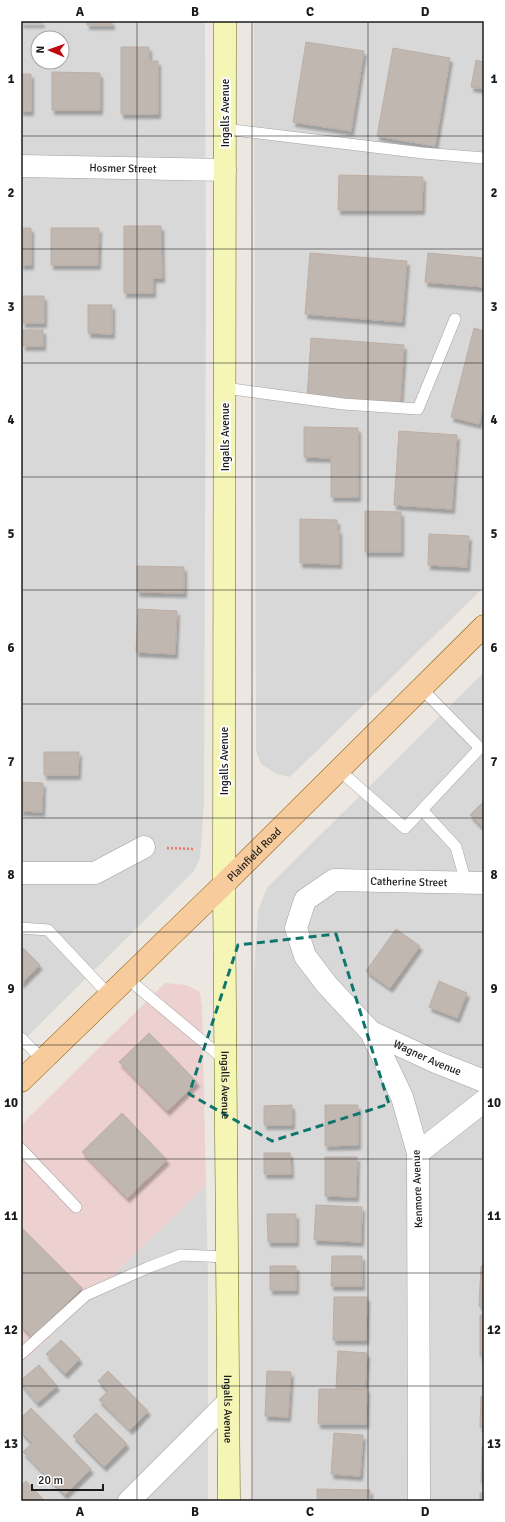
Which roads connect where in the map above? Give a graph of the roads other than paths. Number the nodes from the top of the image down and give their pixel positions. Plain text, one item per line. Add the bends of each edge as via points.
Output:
1 (226, 21) edge
2 (225, 129) junction
3 (484, 158) edge
4 (21, 166) edge
5 (225, 170) junction
6 (455, 319) dead end
7 (225, 388) junction
8 (484, 626) edge
9 (421, 688) junction
10 (339, 770) junction
11 (422, 810) junction
12 (144, 847) road end
13 (21, 873) edge
14 (334, 880) joint
15 (475, 883) edge
16 (224, 884) junction
17 (21, 928) edge
18 (127, 978) junction
19 (109, 995) junction
20 (371, 1032) junction
21 (21, 1038) edge
22 (43, 1060) junction
23 (225, 1060) junction
24 (21, 1081) edge
25 (484, 1081) edge
26 (484, 1101) edge
27 (21, 1149) edge
28 (418, 1153) junction
29 (76, 1207) dead end
30 (227, 1257) junction
31 (21, 1354) edge
32 (228, 1402) junction
33 (128, 1501) edge
34 (229, 1501) edge
35 (419, 1501) edge

1 - 2 street, Ingalls Avenue
2 - 3 lane
2 - 5 street, Ingalls Avenue
4 - 5 street, Hosmer Street
5 - 7 street, Ingalls Avenue
6 - 7 lane via 418,409 343,404
7 - 16 street, Ingalls Avenue
8 - 9 main road, Plainfield Road
9 - 10 main road, Plainfield Road
9 - 11 lane via 480,748
10 - 11 lane via 405,828
10 - 16 main road, Plainfield Road
11 - 15 lane via 456,847
12 - 13 street via 95,873
14 - 15 street, Catherine Street
14 - 20 street, Kenmore Avenue via 305,900 296,928 305,956 327,985
16 - 18 main road, Plainfield Road
16 - 23 street, Ingalls Avenue
17 - 19 lane via 48,930
18 - 19 main road, Plainfield Road
18 - 23 lane
19 - 22 main road, Plainfield Road
20 - 25 street, Wagner Avenue
20 - 28 street, Kenmore Avenue via 402,1097
21 - 22 lane
22 - 24 main road, Plainfield Road
23 - 30 street, Ingalls Avenue
26 - 28 street
27 - 29 lane
28 - 35 street, Kenmore Avenue
30 - 31 lane via 181,1254 86,1295
30 - 32 street, Ingalls Avenue
32 - 33 street
32 - 34 street, Ingalls Avenue

